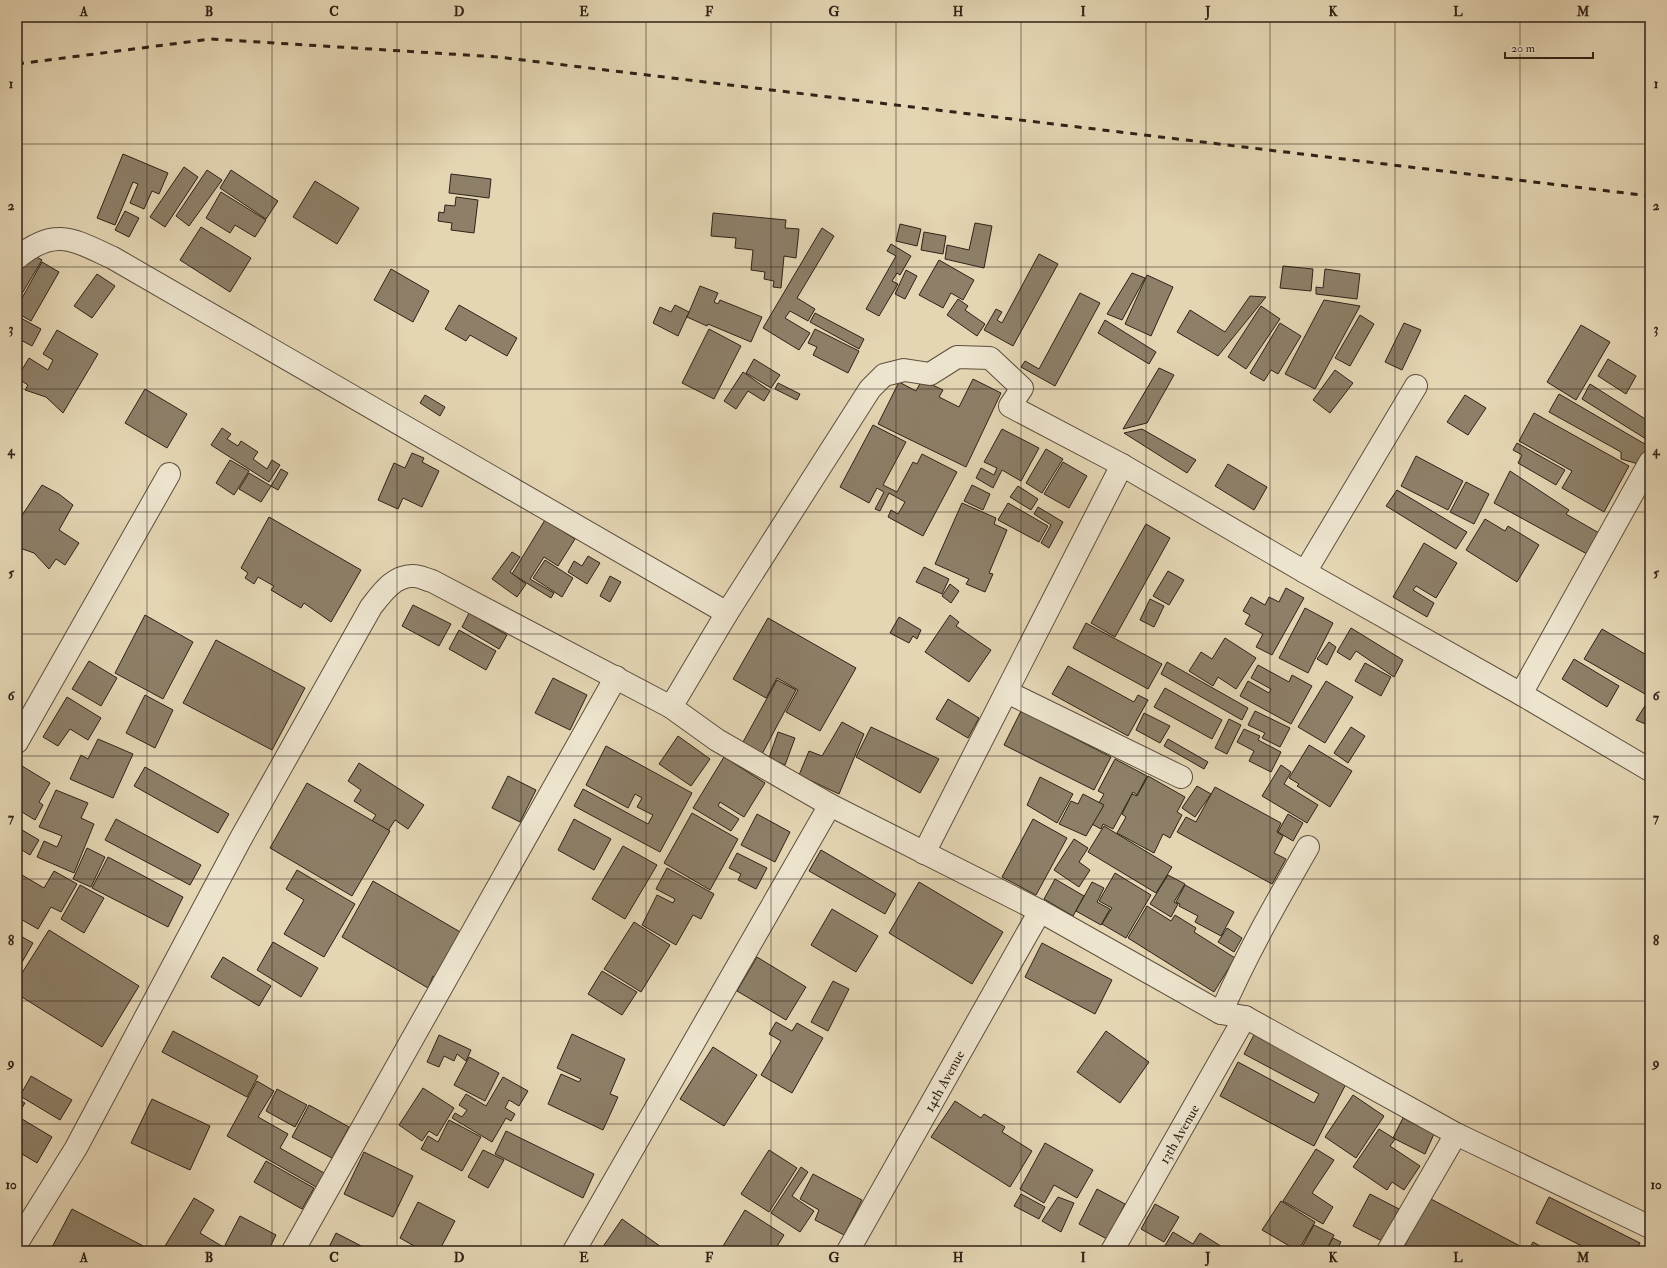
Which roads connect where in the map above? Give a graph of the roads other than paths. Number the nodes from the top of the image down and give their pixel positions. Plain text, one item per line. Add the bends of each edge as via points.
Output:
1 (17, 258) edge
2 (1416, 386) dead end
3 (1650, 462) edge
4 (1122, 465) junction
5 (169, 474) dead end
6 (1305, 572) junction
7 (727, 613) junction
8 (616, 677) junction
9 (1007, 692) junction
10 (1520, 694) junction
11 (671, 707) junction
12 (17, 742) edge
13 (1650, 770) edge
14 (1181, 777) dead end
15 (830, 805) junction
16 (1308, 847) dead end
17 (924, 853) junction
18 (1040, 911) junction
19 (1221, 1013) junction
20 (1245, 1017) junction
21 (1456, 1134) junction
22 (1650, 1227) edge
23 (17, 1242) edge
24 (293, 1251) edge
25 (574, 1251) edge
26 (848, 1251) edge
27 (1112, 1251) edge
28 (1388, 1251) edge

1 - 7 street via 31,246 56,238 72,239 113,258
2 - 6 street
3 - 10 street
4 - 6 street
4 - 7 street via 1010,406 1022,388 990,358 956,357 930,374 904,370 884,375 870,389
4 - 9 street
5 - 12 street
6 - 10 street
7 - 11 street
8 - 11 street
8 - 23 street via 432,581 414,576 398,579 386,588 371,607 240,840 76,1148
8 - 24 street
9 - 14 street
9 - 17 street
10 - 13 street
11 - 15 street via 717,740
15 - 17 street
15 - 25 street
16 - 19 street via 1238,973
17 - 18 street
18 - 19 street
18 - 26 street, 14th Avenue
19 - 20 street
20 - 21 street
20 - 27 street, 13th Avenue
21 - 22 street
21 - 28 street

